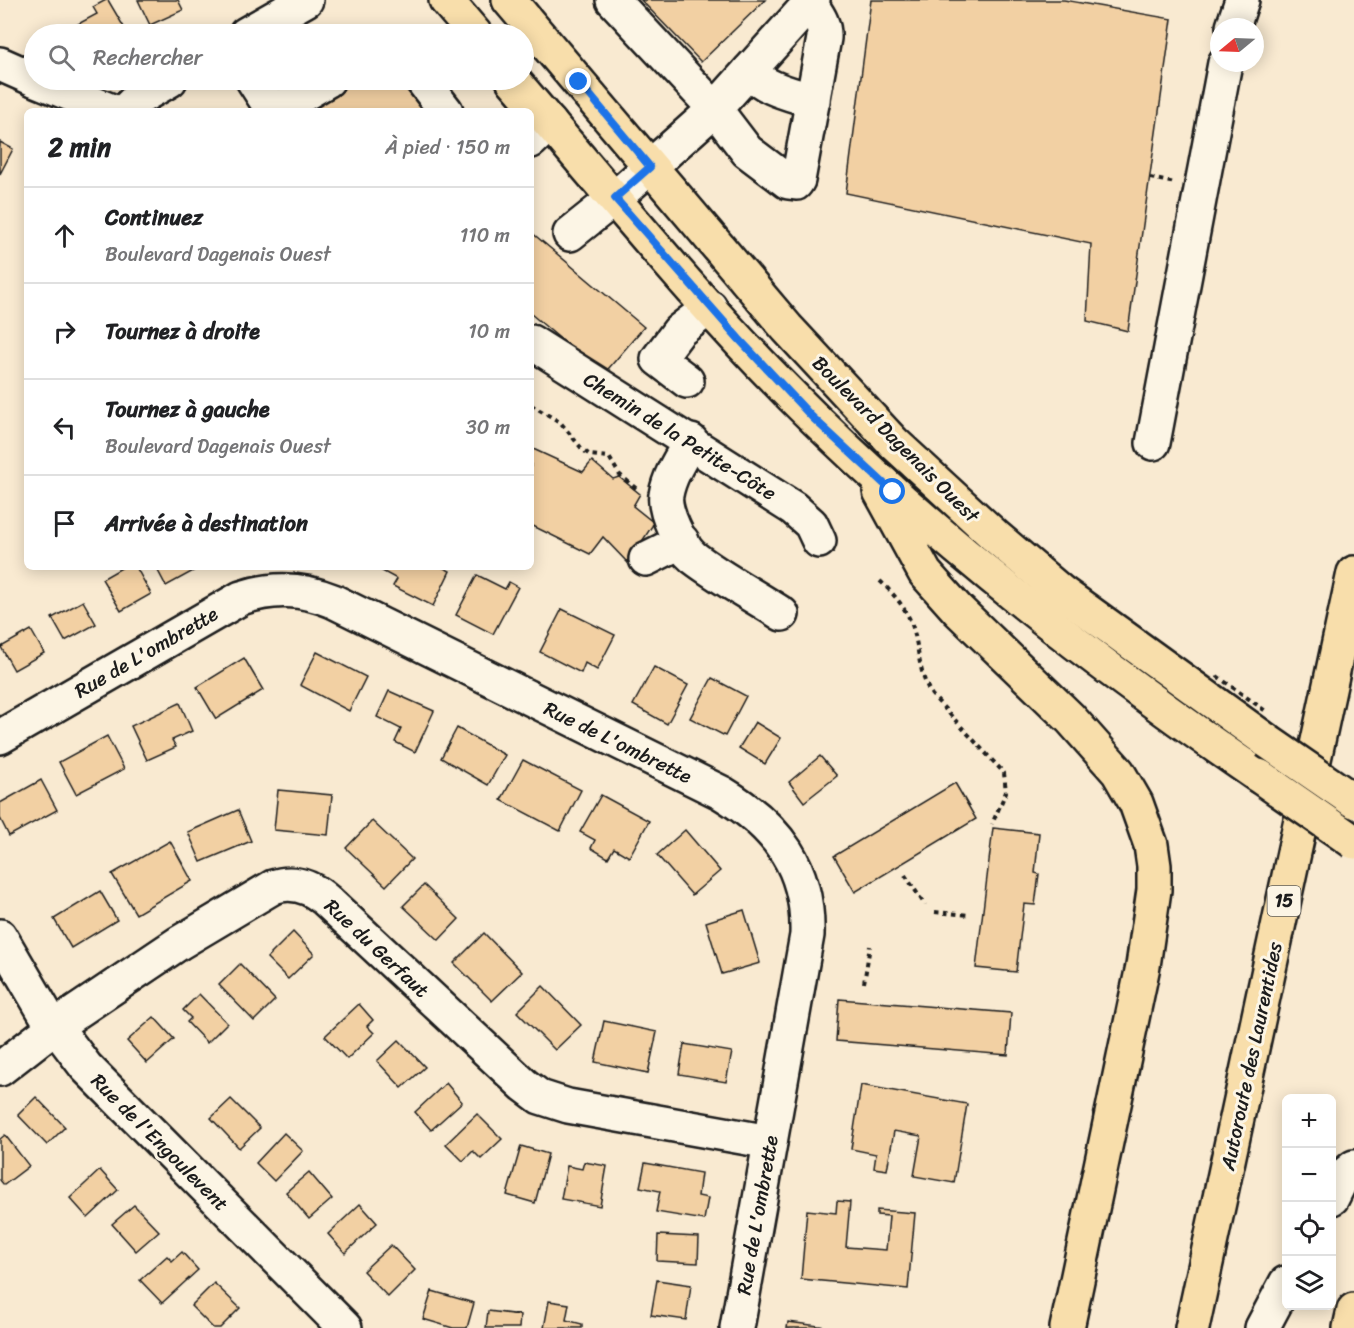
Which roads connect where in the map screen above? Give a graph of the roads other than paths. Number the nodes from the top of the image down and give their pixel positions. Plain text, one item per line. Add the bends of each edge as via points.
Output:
1 (306, 0) edge
2 (446, 0) edge
3 (509, 0) edge
4 (613, 0) edge
5 (1242, 0) edge
6 (810, 1) edge
7 (1236, 18) edge
8 (264, 24) edge
9 (466, 24) edge
10 (529, 24) edge
11 (534, 30) edge
12 (0, 64) edge
13 (749, 70) junction
14 (1223, 72) edge
15 (24, 74) edge
16 (61, 90) edge
17 (153, 90) edge
18 (260, 90) edge
19 (311, 90) edge
20 (430, 90) edge
21 (518, 90) edge
22 (813, 100) junction
23 (105, 108) edge
24 (128, 108) edge
25 (272, 108) edge
26 (279, 108) edge
27 (444, 108) edge
28 (528, 108) edge
29 (715, 109) junction
30 (541, 132) edge
31 (650, 167) junction
32 (615, 198) junction
33 (570, 234) dead end
34 (710, 308) junction
35 (534, 344) edge
36 (687, 381) dead end
37 (691, 441) junction
38 (1153, 443) dead end
39 (870, 471) junction
40 (682, 541) junction
41 (819, 541) dead end
42 (646, 559) dead end
43 (1354, 573) edge
44 (782, 614) dead end
45 (0, 737) edge
46 (1354, 801) edge
47 (1354, 842) edge
48 (0, 936) edge
49 (54, 1027) junction
50 (0, 1069) edge
51 (770, 1142) junction
52 (1354, 1167) edge
53 (1336, 1190) edge
54 (1282, 1292) edge
55 (1354, 1310) edge
56 (345, 1328) edge
57 (737, 1328) edge
58 (1067, 1328) edge
59 (1192, 1328) edge
60 (1262, 1328) edge
61 (1350, 1328) edge

1 - 8 street
2 - 9 main road
3 - 10 main road, Boulevard Dagenais Ouest
4 - 29 street
5 - 7 street
6 - 13 street
6 - 22 street via 824,30
11 - 31 main road, Boulevard Dagenais Ouest
12 - 15 street
13 - 22 street via 769,87
13 - 29 street
14 - 38 street
16 - 23 street
17 - 24 street
18 - 25 street
19 - 26 street
20 - 27 street
21 - 28 main road, Boulevard Dagenais Ouest
22 - 29 street via 796,183 788,182 747,151
29 - 31 street
30 - 32 main road, Boulevard Dagenais Ouest
31 - 32 street
31 - 46 main road, Boulevard Dagenais Ouest, bridge via 802,345 925,474 1061,592
32 - 33 street
32 - 34 main road, Boulevard Dagenais Ouest
34 - 36 street via 679,331 658,359
34 - 39 main road, Boulevard Dagenais Ouest via 812,417
35 - 37 street, Chemin de la Petite-Côte
37 - 40 street via 665,498 668,516
37 - 41 street, Chemin de la Petite-Côte via 794,508 811,524
39 - 47 main road, Boulevard Dagenais Ouest, bridge via 1004,588 1103,665
39 - 58 main road via 925,573 1118,772 1136,803 1151,845 1154,890 1150,926
40 - 42 street
40 - 44 street via 693,556
43 - 59 main road, Autoroute des Laurentides / 15
45 - 51 street, Rue de L'ombrette via 231,604 264,591 299,590 333,601 722,793 752,812 781,842 794,865 807,905 806,953
48 - 49 street, Rue de l'Engoulevent
49 - 50 street, Rue du Gerfaut
49 - 51 street, Rue du Gerfaut via 253,898 278,886 304,886 326,900 540,1097 568,1107
49 - 56 street, Rue de l'Engoulevent via 86,1067
51 - 57 street, Rue de L'ombrette
52 - 53 street via 1343,1176
54 - 60 street
55 - 61 main road

